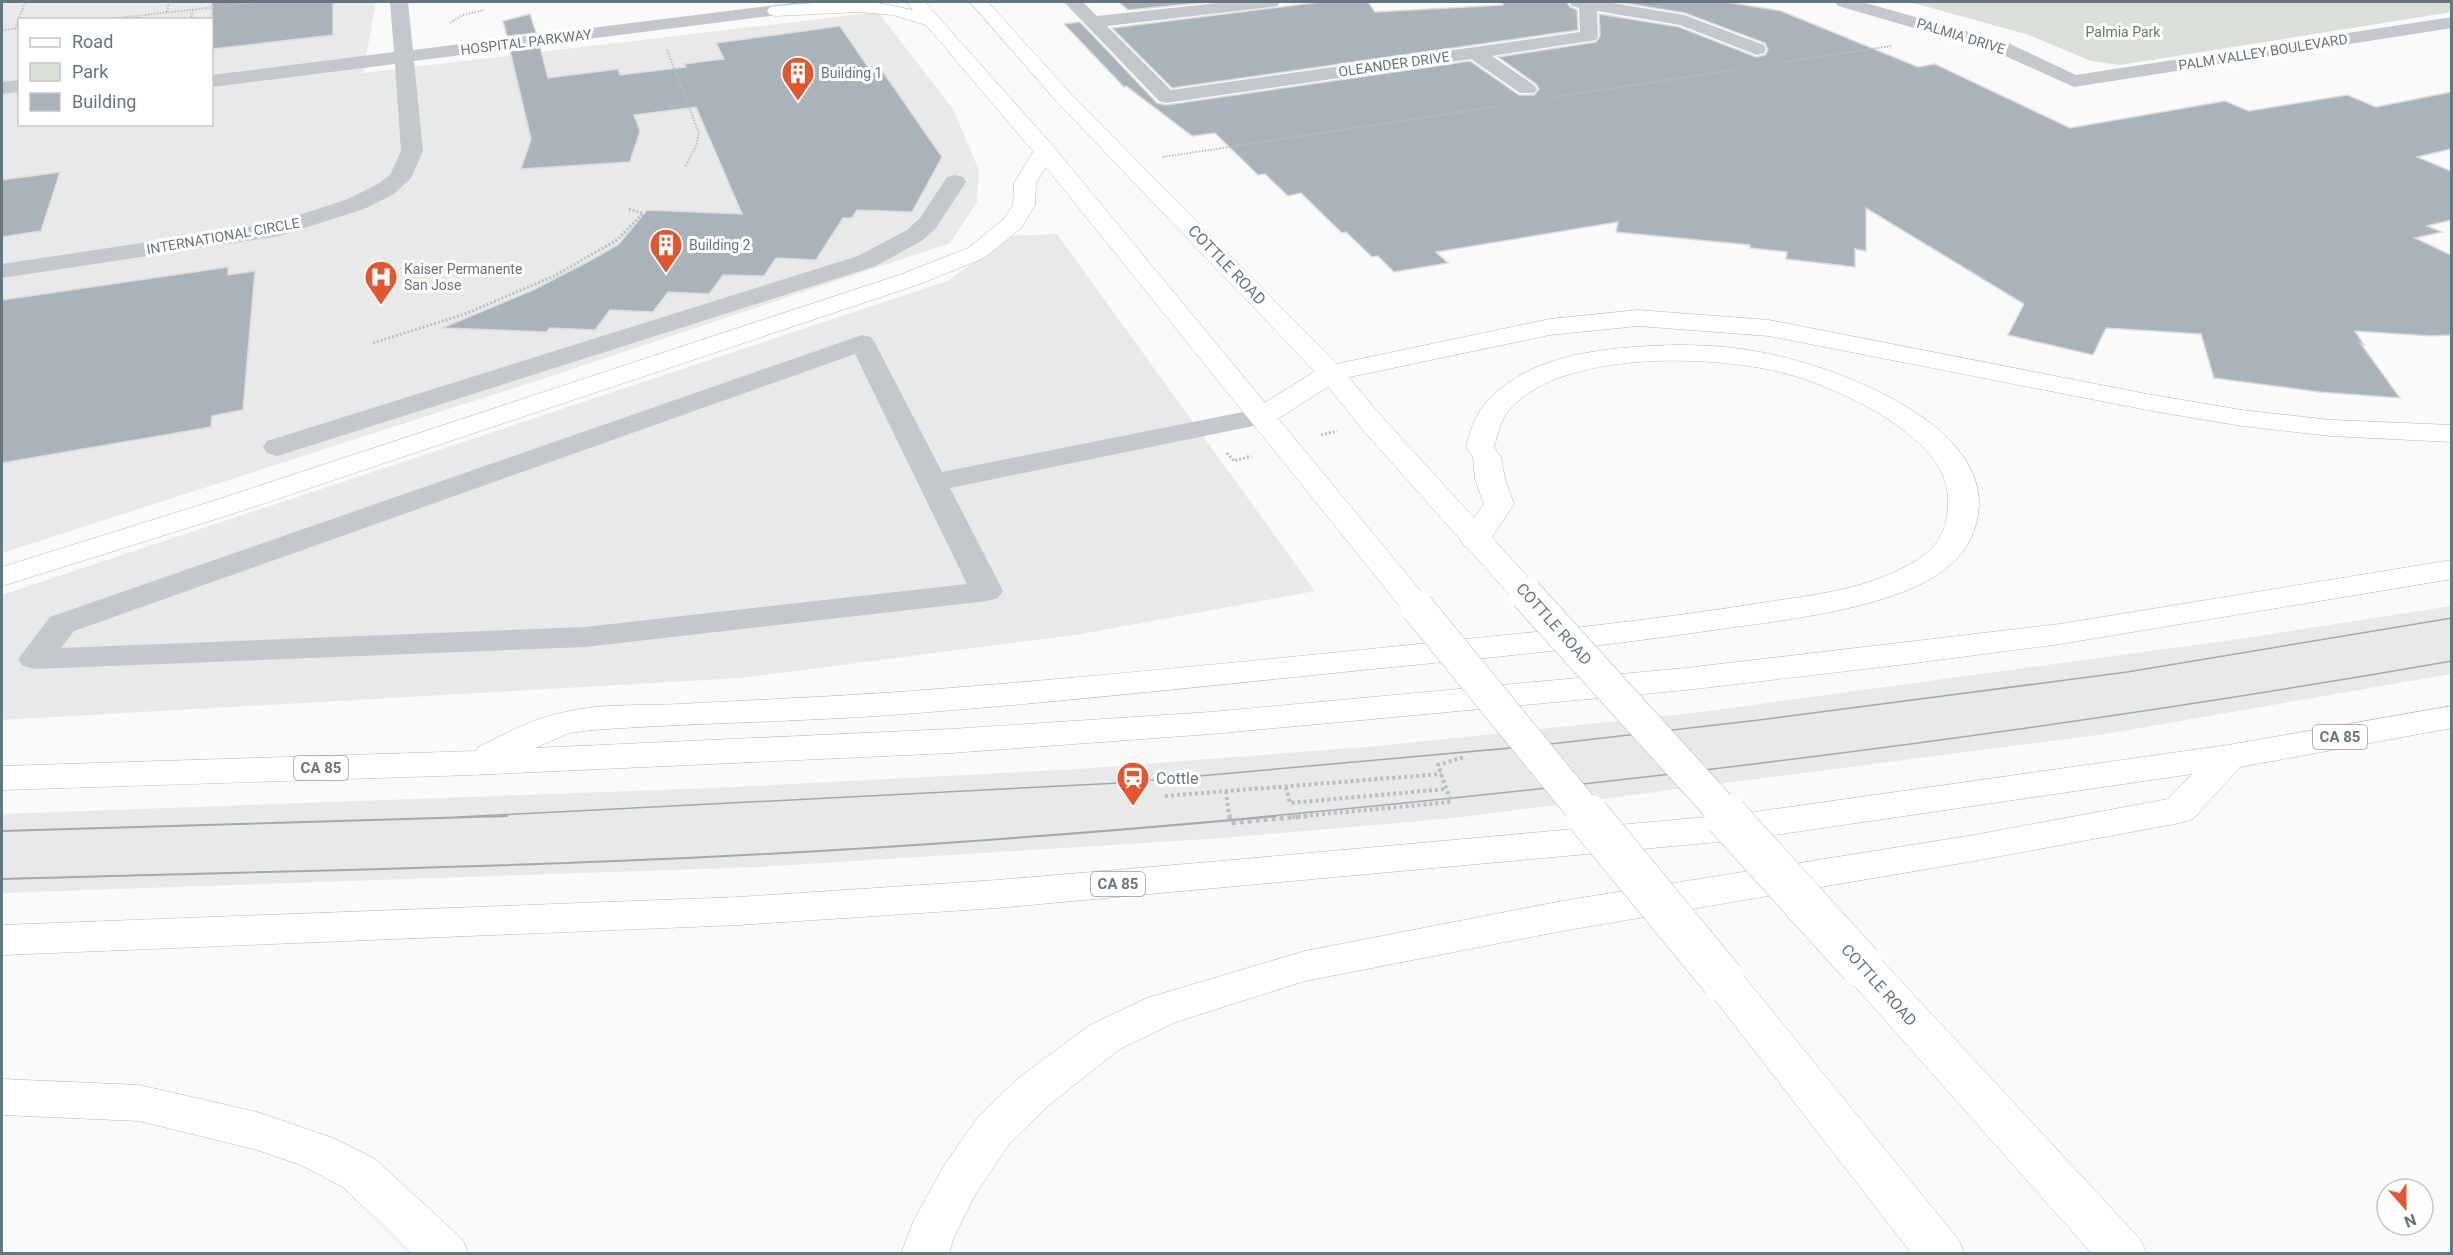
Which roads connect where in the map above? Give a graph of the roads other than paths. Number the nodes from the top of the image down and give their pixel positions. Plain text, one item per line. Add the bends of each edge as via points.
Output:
1 (399, 2) edge
2 (743, 2) edge
3 (840, 2) edge
4 (916, 2) edge
5 (1072, 2) edge
6 (1271, 2) edge
7 (1583, 2) edge
8 (1844, 2) edge
9 (1894, 2) edge
10 (986, 4) edge
11 (776, 11) junction
12 (932, 21) junction
13 (1092, 22) junction
14 (2451, 22) edge
15 (2016, 34) dead end
16 (403, 49) junction
17 (1757, 49) dead end
18 (1475, 53) junction
19 (2080, 62) dead end
20 (213, 63) edge
21 (2109, 75) junction
22 (213, 81) edge
23 (2074, 81) joint
24 (18, 86) edge
25 (2, 88) edge
26 (1527, 90) dead end
27 (18, 105) edge
28 (2, 107) edge
29 (1045, 151) junction
30 (955, 182) dead end
31 (2, 271) edge
32 (1331, 373) junction
33 (1263, 416) junction
34 (2451, 434) edge
35 (277, 447) dead end
36 (933, 483) junction
37 (1475, 538) junction
38 (2451, 569) edge
39 (2, 578) edge
40 (2451, 717) edge
41 (2228, 757) junction
42 (471, 763) junction
43 (2, 778) edge
44 (2, 940) edge
45 (2, 1097) edge
46 (445, 1254) edge
47 (925, 1254) edge
48 (1941, 1254) edge
49 (2123, 1254) edge

1 - 16 street, INTERNATIONAL CIRCLE
2 - 16 street, HOSPITAL PARKWAY
3 - 11 street, HOSPITAL PARKWAY
4 - 12 main road
5 - 13 street
6 - 13 street
7 - 17 street via 1684,20
7 - 18 street, OLEANDER DRIVE via 1588,36
8 - 23 street, PALMIA DRIVE via 2001,47
9 - 15 street, PALMIA DRIVE
10 - 32 main road, COTTLE ROAD via 1064,98
11 - 12 main road via 867,7
11 - 16 street, HOSPITAL PARKWAY
12 - 29 main road
13 - 18 street, OLEANDER DRIVE via 1166,96
14 - 21 street, PALM VALLEY BOULEVARD
16 - 20 street, HOSPITAL PARKWAY
16 - 22 street, HOSPITAL PARKWAY
16 - 31 street, INTERNATIONAL CIRCLE via 412,151 400,178 386,189 356,204 279,229
18 - 26 street
19 - 21 street
21 - 23 street, PALM VALLEY BOULEVARD
24 - 25 street
27 - 28 street
29 - 33 main road
29 - 39 main road via 1025,183 1024,205 1013,224 976,253 900,283
30 - 35 street via 928,223 915,235 867,261
32 - 33 main road
32 - 34 main road via 1550,327 1638,318 1768,328 2242,418 2331,428
32 - 37 main road, COTTLE ROAD
33 - 36 street
33 - 48 main road, bridge
36 - 36 street via 862,343 62,624 35,659 585,637 987,591
37 - 42 main road via 1499,504 1487,457 1480,447 1486,425 1499,404 1541,374 1601,358 1644,354 1705,354 1773,362 1821,375 1865,394 1899,413 1946,454 1961,482 1964,505 1962,529 1937,561 1922,570 1849,597 1782,610 1632,632 1056,691 567,722
37 - 49 main road, COTTLE ROAD, bridge
38 - 42 main road, CA 85 via 2060,634 1663,682 1211,723 951,741
40 - 41 main road, CA 85
41 - 44 main road, CA 85 via 1740,827 997,894 739,911
41 - 47 main road via 2180,810 1562,916 1305,966 1162,1010 1104,1037 1033,1092 993,1131 959,1181
42 - 43 main road, CA 85
45 - 46 main road via 139,1103 224,1122 317,1151 359,1173

